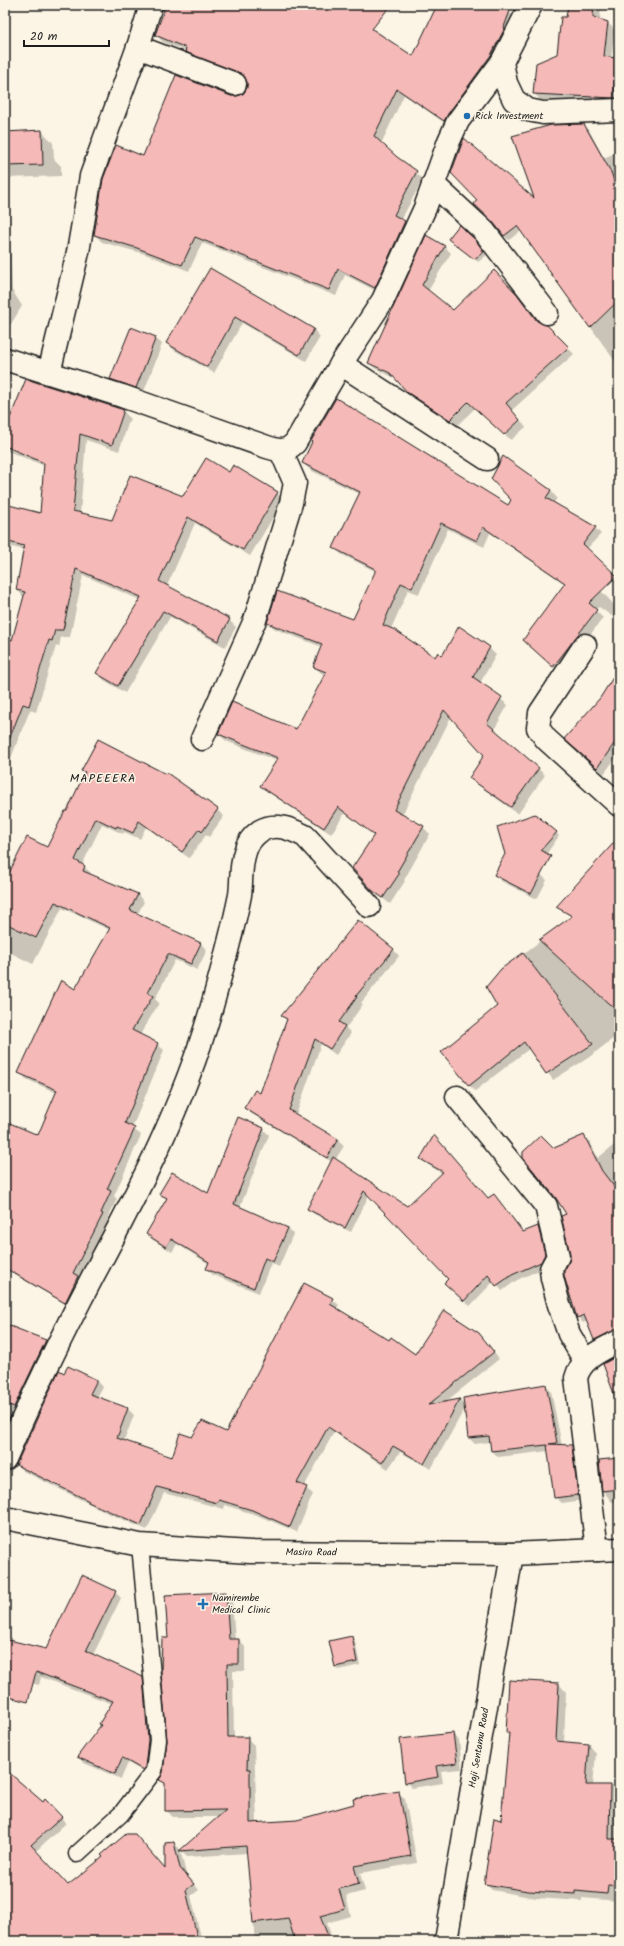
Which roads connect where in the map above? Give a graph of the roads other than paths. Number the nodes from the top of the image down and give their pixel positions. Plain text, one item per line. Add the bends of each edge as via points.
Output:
1 (151, 5) edge
2 (531, 5) edge
3 (138, 47) junction
4 (502, 62) junction
5 (235, 84) dead end
6 (619, 110) edge
7 (433, 184) junction
8 (547, 313) dead end
9 (5, 360) edge
10 (340, 364) junction
11 (49, 373) junction
12 (281, 451) junction
13 (487, 459) dead end
14 (585, 645) dead end
15 (202, 739) dead end
16 (619, 805) edge
17 (369, 906) dead end
18 (458, 1097) dead end
19 (619, 1340) edge
20 (585, 1361) junction
21 (5, 1459) edge
22 (5, 1518) edge
23 (140, 1545) junction
24 (619, 1549) edge
25 (597, 1550) junction
26 (512, 1554) junction
27 (78, 1854) dead end
28 (446, 1941) edge

1 - 3 street
2 - 4 street
3 - 5 street
3 - 11 street via 91,176 78,252
4 - 6 street via 506,83 514,100 528,110
4 - 7 street via 458,121
7 - 8 street via 484,231
7 - 10 street via 422,215 383,300
9 - 11 street
10 - 12 street via 295,442 290,448
10 - 13 street
11 - 12 street
12 - 15 street via 295,483 292,503 255,620
14 - 16 street via 540,713 538,728 546,739
17 - 21 street via 305,836 281,826 269,827 259,832 251,841 242,863 240,894 225,959 203,1035 180,1100 122,1224 28,1405
18 - 20 street via 546,1206 558,1256 551,1269 553,1285 569,1334
19 - 20 street
20 - 25 street via 577,1372 576,1386
22 - 23 street, Masiro Road
23 - 26 street, Masiro Road via 250,1552
23 - 27 lane via 158,1740 154,1771 121,1814
24 - 25 street, Masiro Road
25 - 26 street, Masiro Road
26 - 28 street, Haji Sentamu Road

